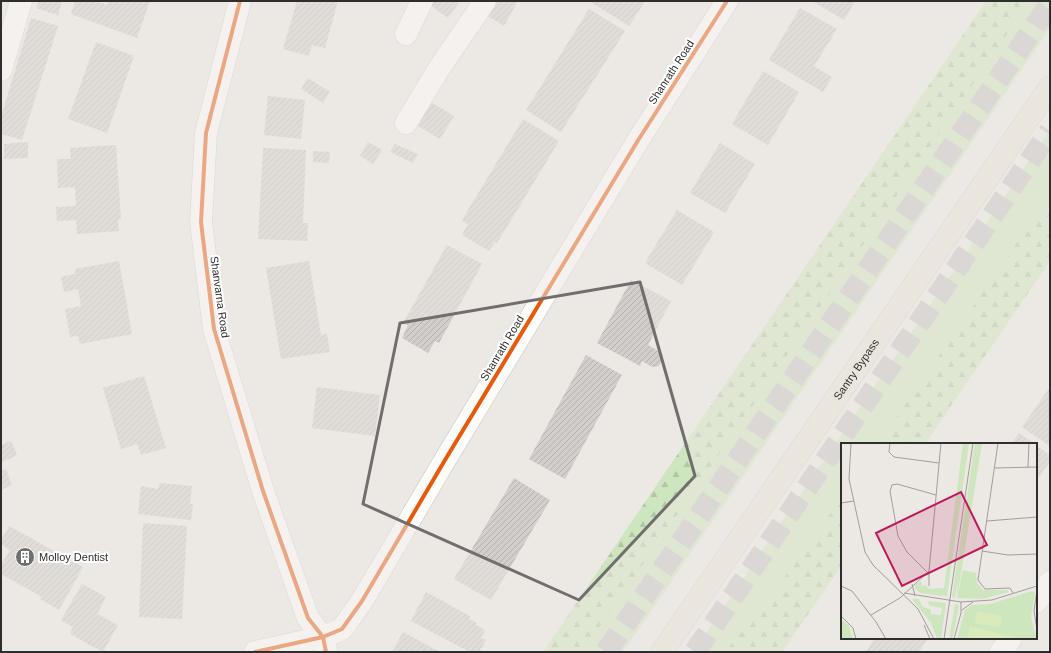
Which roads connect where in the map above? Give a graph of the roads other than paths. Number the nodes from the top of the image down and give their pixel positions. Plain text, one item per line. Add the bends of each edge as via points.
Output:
1 (21, 1) edge
2 (240, 1) edge
3 (422, 1) edge
4 (485, 1) edge
5 (727, 1) edge
6 (406, 34) dead end
7 (1, 70) edge
8 (1050, 87) edge
9 (406, 123) dead end
10 (1050, 582) edge
11 (1037, 601) edge
12 (1010, 639) edge
13 (325, 645) edge
14 (255, 652) edge
15 (662, 652) edge
16 (1002, 652) edge

1 - 7 street
2 - 13 street, Shanvarna Road via 206,133 201,222 214,329 263,491 308,618
3 - 6 street
4 - 9 street
5 - 13 street, Shanrath Road via 633,149 362,601 342,629
8 - 15 main road, Santry Bypass
10 - 11 street
12 - 16 street
13 - 14 street, Shanrath Road

